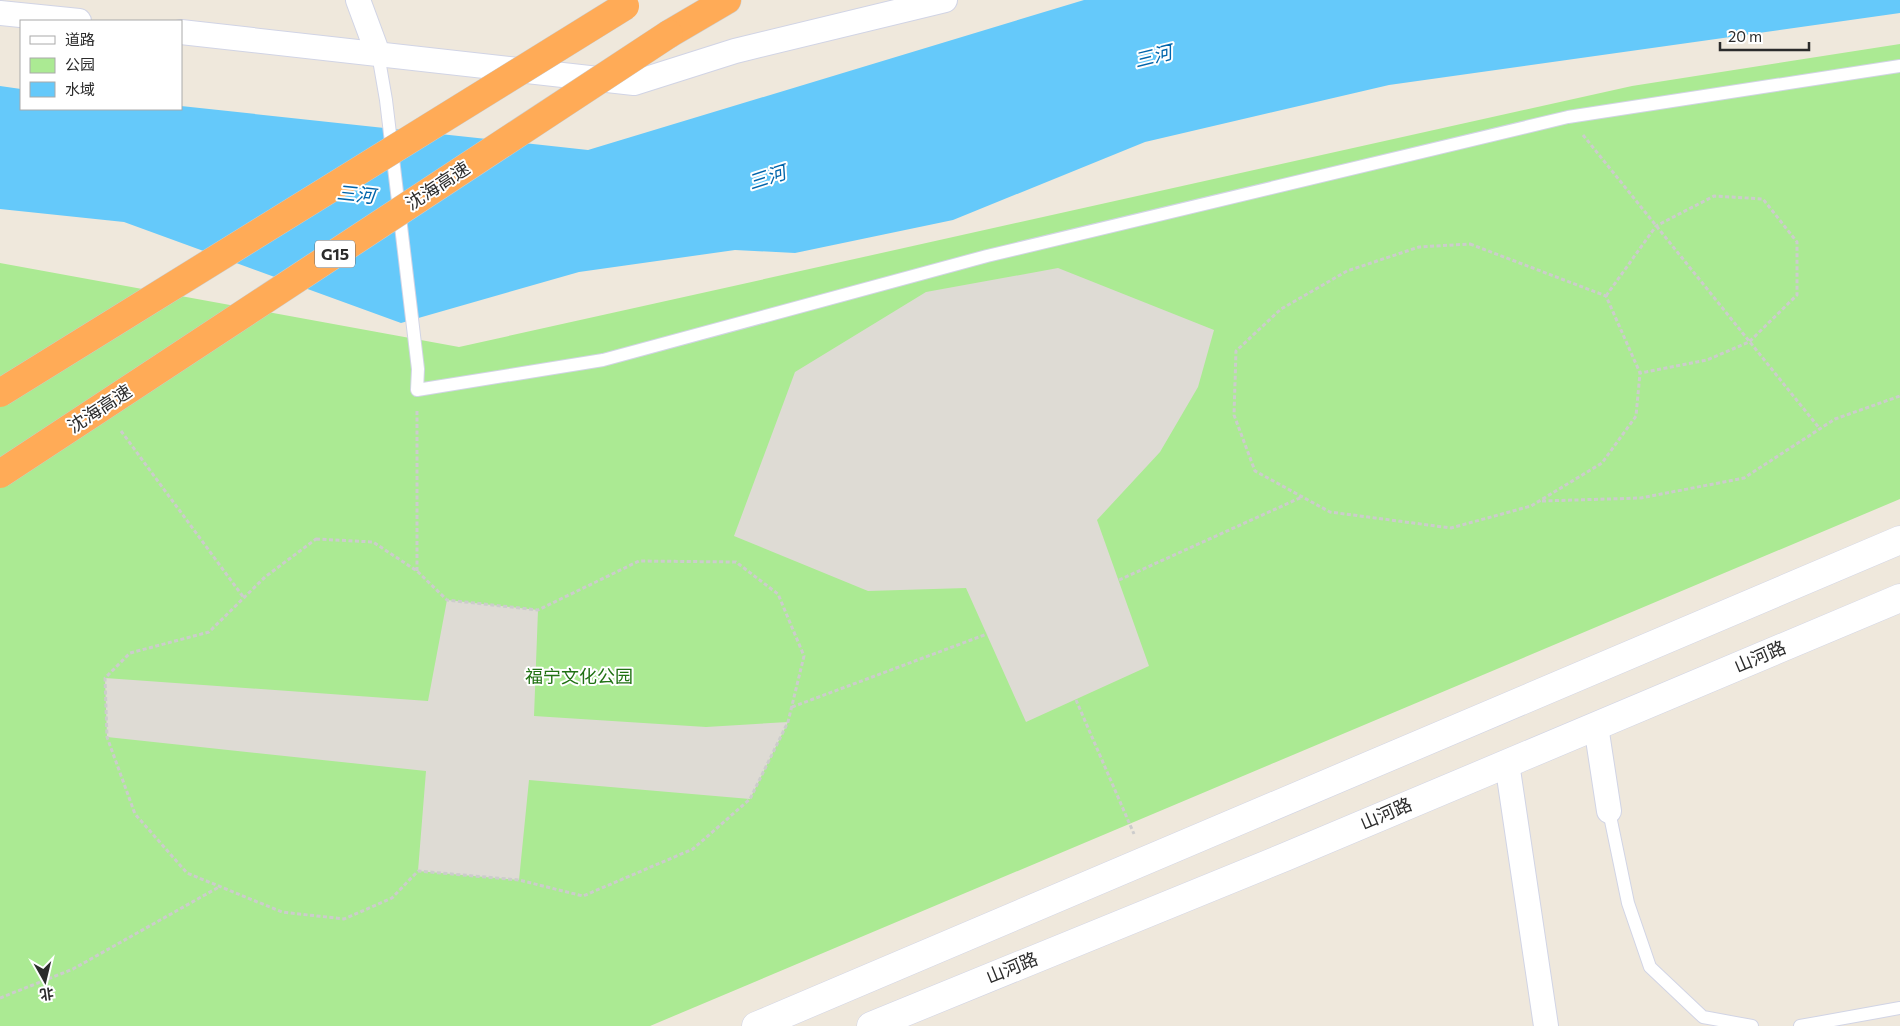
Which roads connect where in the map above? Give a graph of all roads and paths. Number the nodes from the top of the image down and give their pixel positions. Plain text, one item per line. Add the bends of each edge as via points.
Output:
1 (358, 0) edge
2 (727, 0) edge
3 (945, 0) edge
4 (629, 3) edge
5 (0, 13) edge
6 (69, 20) edge
7 (182, 32) edge
8 (378, 54) junction
9 (1900, 66) edge
10 (1568, 117) junction
11 (1656, 226) junction
12 (1606, 296) junction
13 (1749, 342) junction
14 (1640, 373) junction
15 (417, 390) junction
16 (0, 393) edge
17 (1900, 396) edge
18 (1820, 429) junction
19 (121, 431) dead end
20 (0, 474) edge
21 (1302, 497) junction
22 (1541, 501) junction
23 (1900, 540) edge
24 (417, 571) junction
25 (1119, 580) dead end
26 (244, 598) junction
27 (1900, 598) edge
28 (987, 634) dead end
29 (1076, 700) dead end
30 (792, 707) junction
31 (1596, 726) junction
32 (1507, 763) junction
33 (1609, 811) joint
34 (1145, 860) junction
35 (220, 886) junction
36 (0, 998) edge
37 (1900, 1008) edge
38 (756, 1026) edge
39 (871, 1026) edge
40 (1546, 1026) edge
41 (1752, 1026) edge
42 (1800, 1026) edge

1 - 8 street
2 - 20 highway, 沈海高速 / G15, bridge via 669,34
3 - 8 street via 735,51 634,83
4 - 16 highway, bridge
5 - 6 street
7 - 8 street
8 - 15 lane, bridge via 418,369
9 - 10 lane
10 - 11 path
10 - 15 lane via 987,256 603,360
11 - 12 path
11 - 13 path
11 - 13 path via 1714,196 1763,199 1797,242 1797,295
12 - 14 path
12 - 21 path via 1470,244 1419,247 1347,271 1281,309 1236,351 1234,415 1255,471
13 - 14 path via 1707,360
13 - 18 path
14 - 22 path via 1636,416 1602,463
15 - 24 path
17 - 18 path via 1835,419
18 - 22 path via 1744,478 1640,498
19 - 26 path
21 - 22 path via 1330,512 1451,528
21 - 25 path
23 - 34 main road
24 - 26 path via 373,542 316,539 265,577
24 - 30 path via 447,600 538,610 639,561 736,562 778,594 804,656
26 - 35 path via 208,632 130,653 105,678 107,737 135,814 187,873
27 - 31 main road, 山河路
28 - 30 path
29 - 34 path
30 - 35 path via 788,722 750,799 693,849 583,896 519,880 418,872 392,898 344,919 282,912
31 - 32 main road, 山河路
31 - 33 street
32 - 39 main road, 山河路
32 - 40 street
33 - 41 lane via 1628,903 1650,968 1703,1017
34 - 38 main road
35 - 36 path via 73,969
37 - 42 lane

